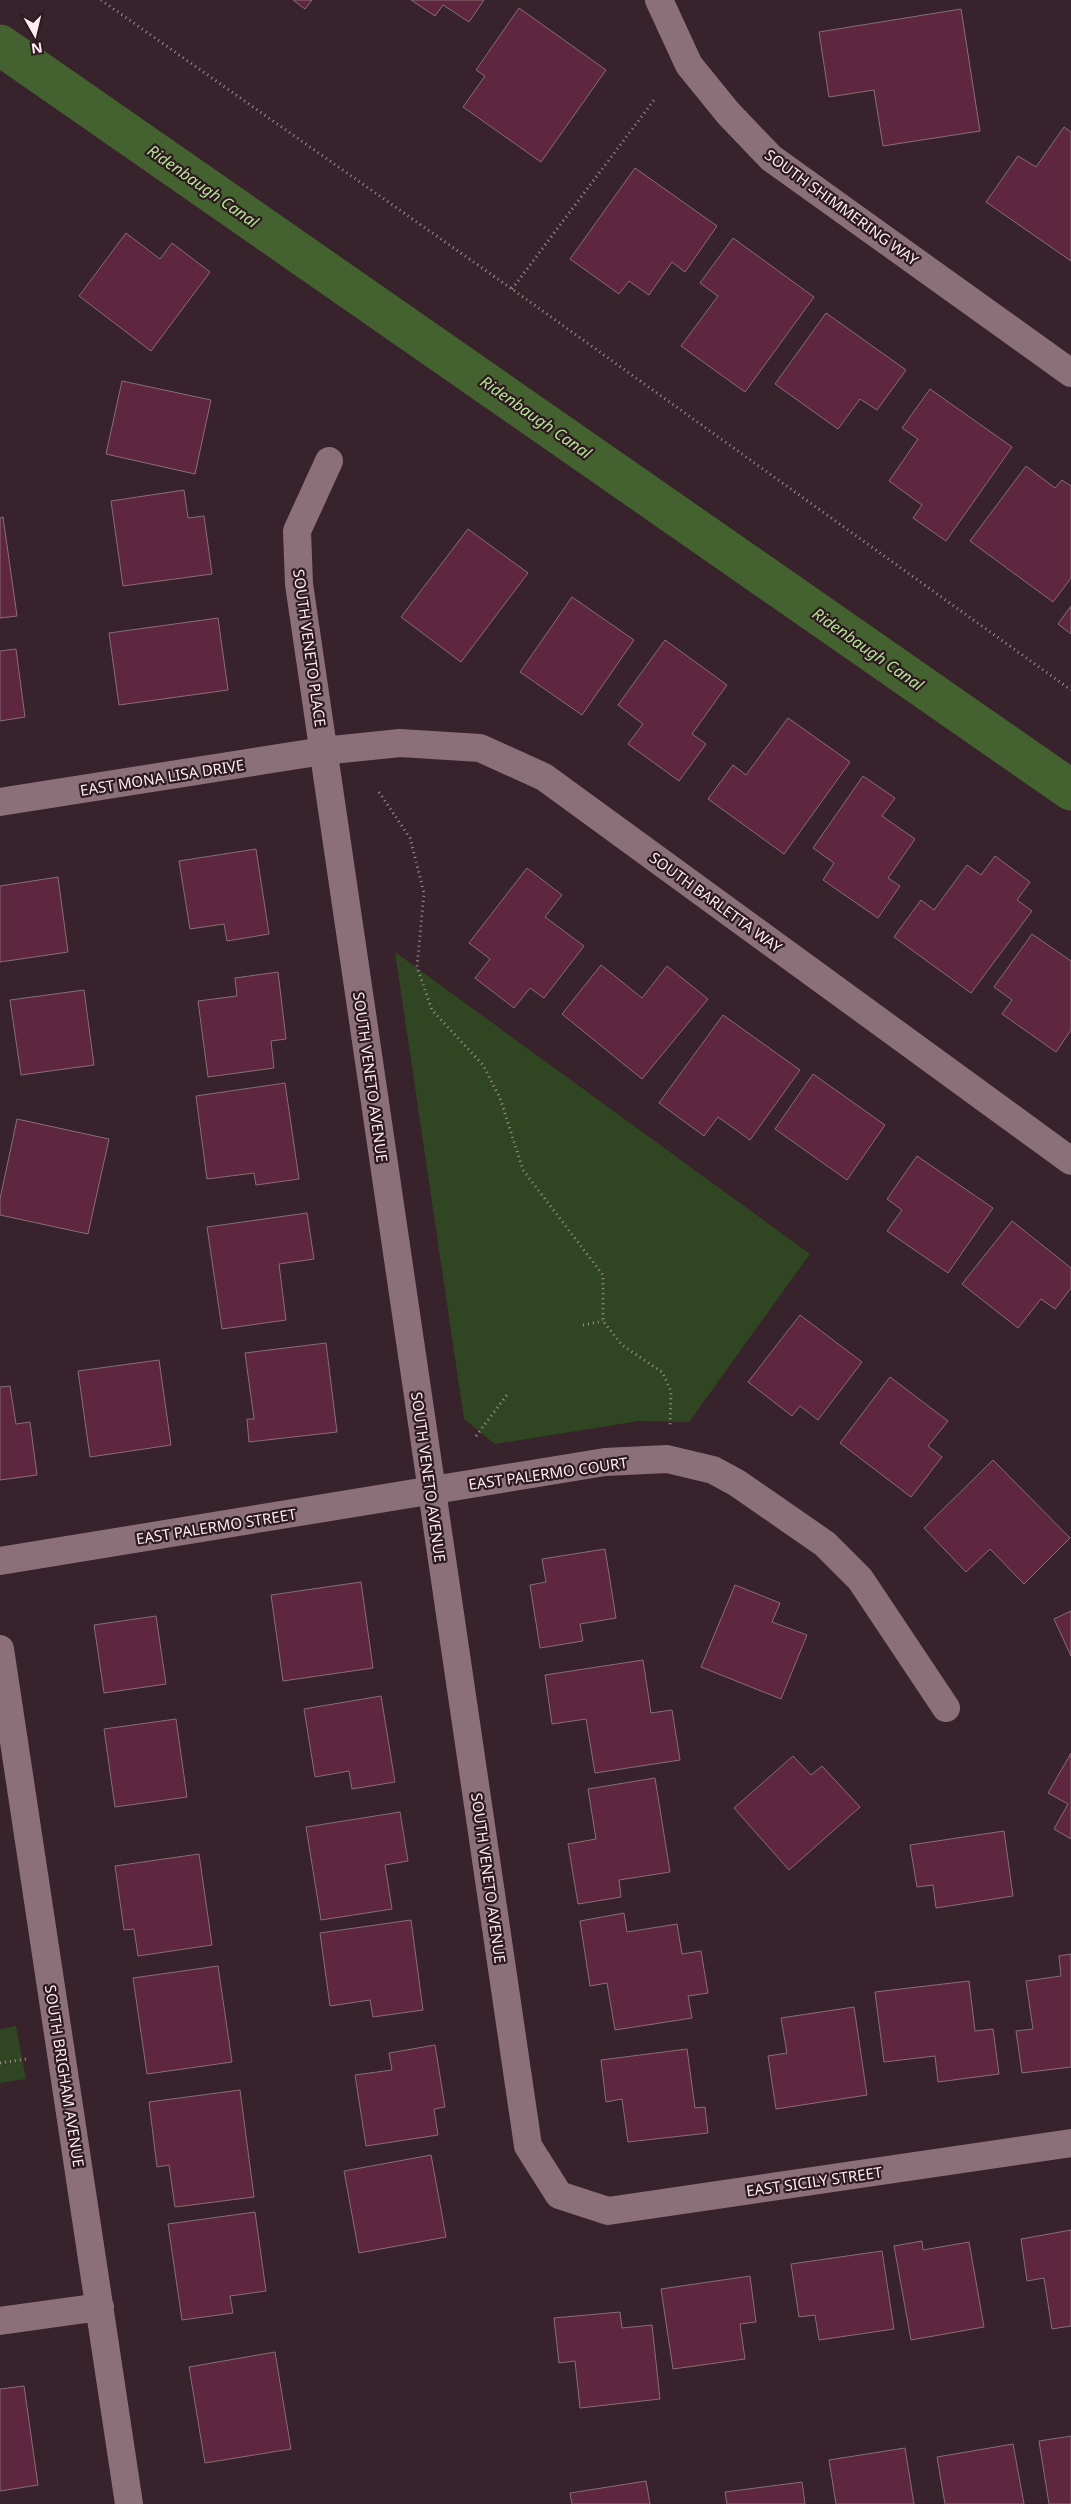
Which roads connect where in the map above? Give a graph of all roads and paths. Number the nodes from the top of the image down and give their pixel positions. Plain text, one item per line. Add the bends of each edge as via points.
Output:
1 (102, 0) edge
2 (659, 0) edge
3 (654, 100) dead end
4 (512, 289) junction
5 (1071, 373) edge
6 (329, 461) dead end
7 (1071, 690) edge
8 (324, 751) junction
9 (379, 792) dead end
10 (0, 802) edge
11 (1071, 1161) edge
12 (603, 1321) junction
13 (583, 1324) dead end
14 (509, 1392) dead end
15 (670, 1432) dead end
16 (476, 1436) dead end
17 (432, 1491) junction
18 (0, 1561) edge
19 (0, 1649) edge
20 (946, 1708) dead end
21 (1071, 2143) edge
22 (559, 2195) joint
23 (100, 2307) junction
24 (0, 2321) edge
25 (129, 2504) edge

1 - 4 path
2 - 5 street, SOUTH SHIMMERING WAY via 689,65 771,158
3 - 4 path
4 - 7 path
6 - 8 street, SOUTH VENETO PLACE via 297,531 299,584
8 - 10 street, EAST MONA LISA DRIVE
8 - 11 street, SOUTH BARLETTA WAY via 400,743 480,748 544,777
8 - 17 street, SOUTH VENETO AVENUE
9 - 12 path via 410,838 424,893 417,967 432,1010 483,1065 500,1098 523,1170 603,1275
12 - 13 path
12 - 15 path via 622,1345 662,1372 671,1391
14 - 16 path
17 - 18 street, EAST PALERMO STREET
17 - 20 street, EAST PALERMO COURT via 605,1462 667,1459 713,1470 825,1544 860,1580
17 - 22 street, SOUTH VENETO AVENUE via 528,2146
19 - 23 street, SOUTH BRIGHAM AVENUE
21 - 22 street, EAST SICILY STREET via 608,2211
23 - 24 street
23 - 25 street, SOUTH BRIGHAM AVENUE

